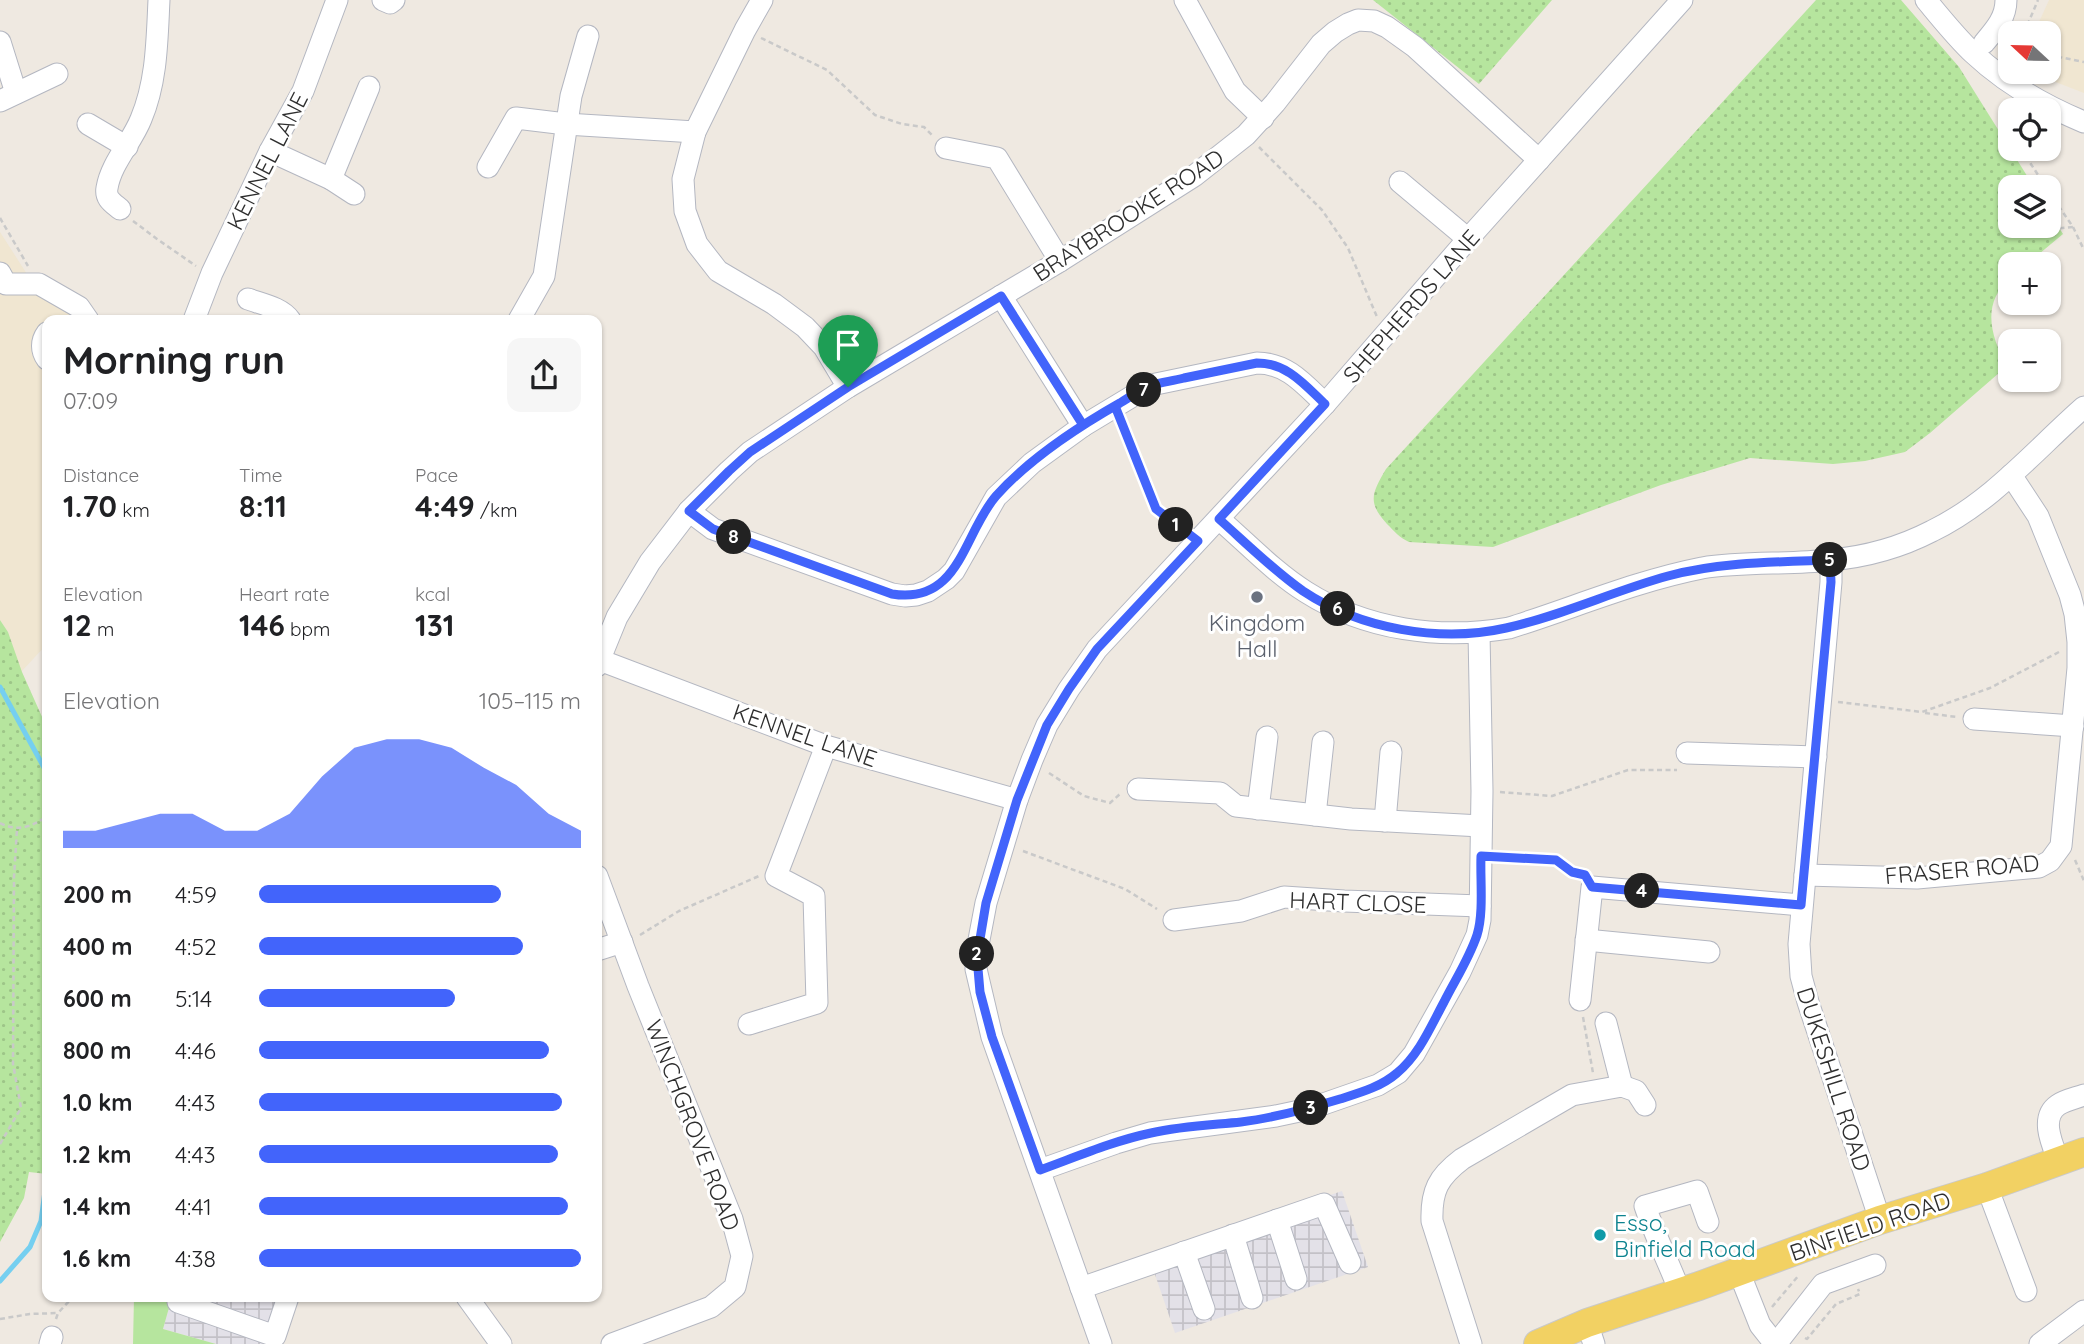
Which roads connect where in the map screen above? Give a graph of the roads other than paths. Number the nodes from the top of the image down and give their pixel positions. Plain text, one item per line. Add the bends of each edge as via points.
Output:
1 (159, 0) edge
2 (337, 0) edge
3 (383, 0) edge
4 (394, 0) edge
5 (762, 0) edge
6 (1185, 0) edge
7 (1682, 0) edge
8 (1926, 0) edge
9 (2006, 0) edge
10 (588, 36) dead end
11 (0, 42) edge
12 (1984, 43) dead end
13 (57, 74) dead end
14 (369, 87) dead end
15 (8, 97) edge
16 (1263, 118) junction
17 (2084, 122) edge
18 (88, 124) dead end
19 (565, 130) junction
20 (695, 132) junction
21 (127, 147) junction
22 (946, 148) road end
23 (270, 151) junction
24 (1539, 160) junction
25 (488, 167) dead end
26 (331, 179) junction
27 (1400, 182) dead end
28 (354, 194) dead end
29 (120, 209) road end
30 (1468, 239) junction
31 (1060, 261) junction
32 (0, 273) edge
33 (1001, 296) junction
34 (248, 299) dead end
35 (84, 314) edge
36 (196, 315) edge
37 (286, 315) edge
38 (522, 315) edge
39 (848, 387) junction
40 (1325, 404) junction
41 (2084, 407) edge
42 (1083, 425) junction
43 (2011, 475) junction
44 (689, 511) junction
45 (1219, 519) junction
46 (1830, 560) junction
47 (1479, 633) junction
48 (602, 653) edge
49 (602, 663) edge
50 (1974, 719) road end
51 (2073, 726) junction
52 (1267, 737) dead end
53 (1323, 742) dead end
54 (826, 746) junction
55 (1391, 752) dead end
56 (1687, 753) road end
57 (1816, 757) junction
58 (1138, 789) road end
59 (1017, 800) junction
60 (2075, 807) edge
61 (1258, 809) junction
62 (1315, 815) junction
63 (1385, 821) junction
64 (1481, 826) junction
65 (1805, 875) junction
66 (602, 889) edge
67 (1801, 905) junction
68 (1480, 906) junction
69 (1174, 920) road end
70 (1586, 940) junction
71 (622, 942) junction
72 (602, 948) edge
73 (1709, 952) dead end
74 (1580, 1000) road end
75 (1606, 1023) dead end
76 (749, 1024) dead end
77 (1622, 1086) junction
78 (2084, 1095) edge
79 (1646, 1105) dead end
80 (2072, 1157) edge
81 (1040, 1170) junction
82 (1987, 1187) junction
83 (1277, 1220) junction
84 (1880, 1220) junction
85 (1708, 1222) dead end
86 (1233, 1235) junction
87 (1184, 1252) junction
88 (1350, 1263) dead end
89 (1875, 1265) dead end
90 (1739, 1272) junction
91 (1296, 1279) dead end
92 (1082, 1288) junction
93 (2026, 1291) dead end
94 (1680, 1292) junction
95 (1252, 1298) dead end
96 (178, 1302) dead end
97 (286, 1302) edge
98 (471, 1302) edge
99 (1204, 1309) dead end
100 (2084, 1311) edge
101 (1591, 1334) edge
102 (501, 1344) edge
103 (611, 1344) edge
104 (1101, 1344) edge
105 (1471, 1344) edge
106 (1538, 1344) edge
107 (1776, 1344) edge
108 (2040, 1344) edge

1 - 21 street via 155,74 142,118
2 - 23 street, KENNEL LANE via 303,92
3 - 4 street
5 - 20 street
6 - 16 street via 1207,25 1235,92
7 - 24 street, SHEPHERDS LANE
8 - 17 street via 1987,65
9 - 12 street via 2001,22
10 - 19 street
11 - 15 street
13 - 15 street
14 - 26 street
16 - 24 street, BRAYBROOKE ROAD via 1321,44 1358,20 1374,21 1415,47
16 - 31 street, BRAYBROOKE ROAD via 1194,176
18 - 21 street
19 - 20 street
19 - 25 street via 516,118
19 - 38 street via 544,276
20 - 39 street via 683,195 697,244 718,271 805,327 824,346
21 - 29 street via 106,190 108,200
22 - 31 street via 997,158
23 - 26 street
23 - 36 street, KENNEL LANE
24 - 30 street, SHEPHERDS LANE
26 - 28 street
27 - 30 street
30 - 40 street, SHEPHERDS LANE
31 - 33 street, BRAYBROOKE ROAD
32 - 35 street via 6,284 39,284
33 - 39 street, BRAYBROOKE ROAD
33 - 42 street
34 - 37 street
39 - 44 street, BRAYBROOKE ROAD via 750,452
40 - 42 street via 1286,369 1257,363 1151,385
40 - 45 street, SHEPHERDS LANE
41 - 43 street
42 - 44 street via 996,497 954,570 937,586 916,594 892,594 726,534
43 - 46 street via 1971,509 1931,532 1885,550
43 - 51 street, FRASER ROAD via 2038,516 2071,600 2078,642
44 - 48 street, BRAYBROOKE ROAD via 632,589
45 - 47 street via 1304,592 1346,613 1434,634
45 - 59 street, SHEPHERDS LANE via 1090,657 1047,725
46 - 47 street via 1704,568 1509,628
46 - 57 street, DUKESHILL ROAD
47 - 64 street
49 - 54 street, KENNEL LANE
50 - 51 street
51 - 60 street, FRASER ROAD
52 - 61 street
53 - 62 street
54 - 59 street, KENNEL LANE
54 - 76 street via 776,877 814,895 817,1003
55 - 63 street
56 - 57 street
57 - 65 street, DUKESHILL ROAD
58 - 61 street via 1220,793 1236,806
59 - 81 street, SHEPHERDS LANE via 984,912 976,969 992,1037
60 - 65 street, FRASER ROAD via 2061,846 2039,867 1917,878
61 - 62 street
62 - 63 street
63 - 64 street
64 - 68 street
65 - 67 street, DUKESHILL ROAD
66 - 71 street, WINCHGROVE ROAD
67 - 70 street via 1592,887
67 - 84 street, DUKESHILL ROAD via 1801,976
68 - 69 street, HART CLOSE via 1284,897 1241,911
68 - 81 street via 1477,935 1461,972 1414,1054 1398,1073 1361,1093 1309,1109 1150,1133
70 - 73 street
70 - 74 street
71 - 72 street
71 - 103 street, WINCHGROVE ROAD via 732,1219 742,1256 735,1287 711,1307
75 - 77 street
77 - 79 street via 1636,1091
77 - 105 street via 1572,1096 1462,1159 1438,1182 1431,1204 1432,1221
78 - 80 street via 2058,1105 2050,1117 2049,1135
80 - 82 main road, BINFIELD ROAD
81 - 92 street, SHEPHERDS LANE
82 - 84 main road, BINFIELD ROAD
82 - 93 street
83 - 86 street
83 - 88 street via 1324,1204
83 - 91 street
84 - 90 main road, BINFIELD ROAD
85 - 94 street via 1697,1191 1645,1206
86 - 87 street
86 - 95 street
87 - 92 street
87 - 99 street
89 - 107 street via 1823,1284
90 - 94 main road, BINFIELD ROAD
90 - 107 street via 1760,1325
92 - 104 street, SHEPHERDS LANE
94 - 101 main road, BINFIELD ROAD
96 - 97 street via 275,1335
98 - 102 street
100 - 108 street
101 - 106 main road, BINFIELD ROAD

